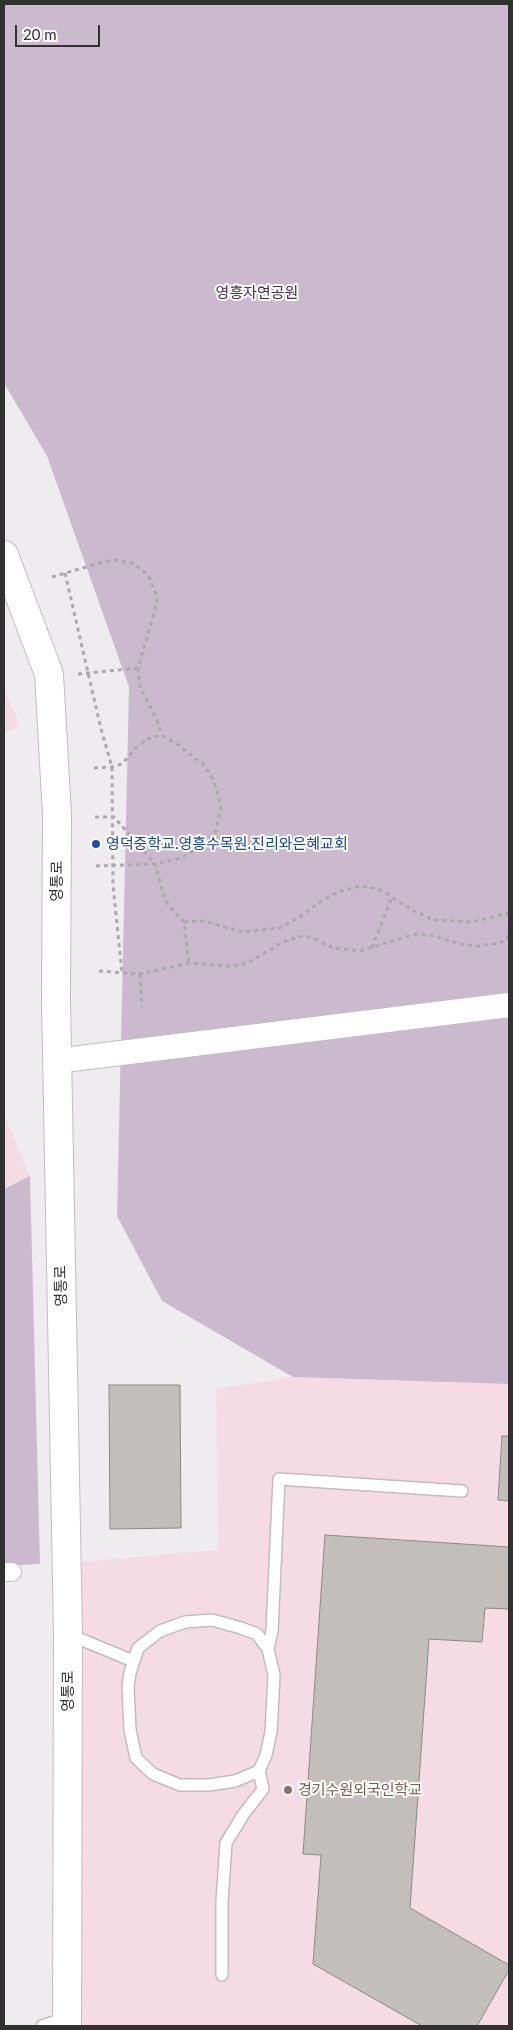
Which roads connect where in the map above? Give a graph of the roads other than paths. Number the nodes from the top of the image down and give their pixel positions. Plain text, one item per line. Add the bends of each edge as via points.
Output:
1 (4, 555) edge
2 (509, 1005) edge
3 (56, 1061) junction
4 (462, 1491) dead end
5 (68, 1634) junction
6 (268, 1649) junction
7 (133, 1661) junction
8 (259, 1770) junction
9 (222, 1975) dead end
10 (58, 2024) edge

1 - 3 street, 영통로 via 49,674 57,815
2 - 3 street
3 - 5 street, 영통로
4 - 6 lane via 279,1479 272,1631
5 - 7 lane
5 - 10 street, 영통로
6 - 7 lane via 257,1634 241,1628 212,1620 185,1622 160,1631 138,1648
6 - 8 lane via 274,1674 271,1732
7 - 8 lane via 128,1687 130,1730 136,1758 153,1774 180,1785 209,1785 235,1781
8 - 9 lane via 263,1789 226,1842

